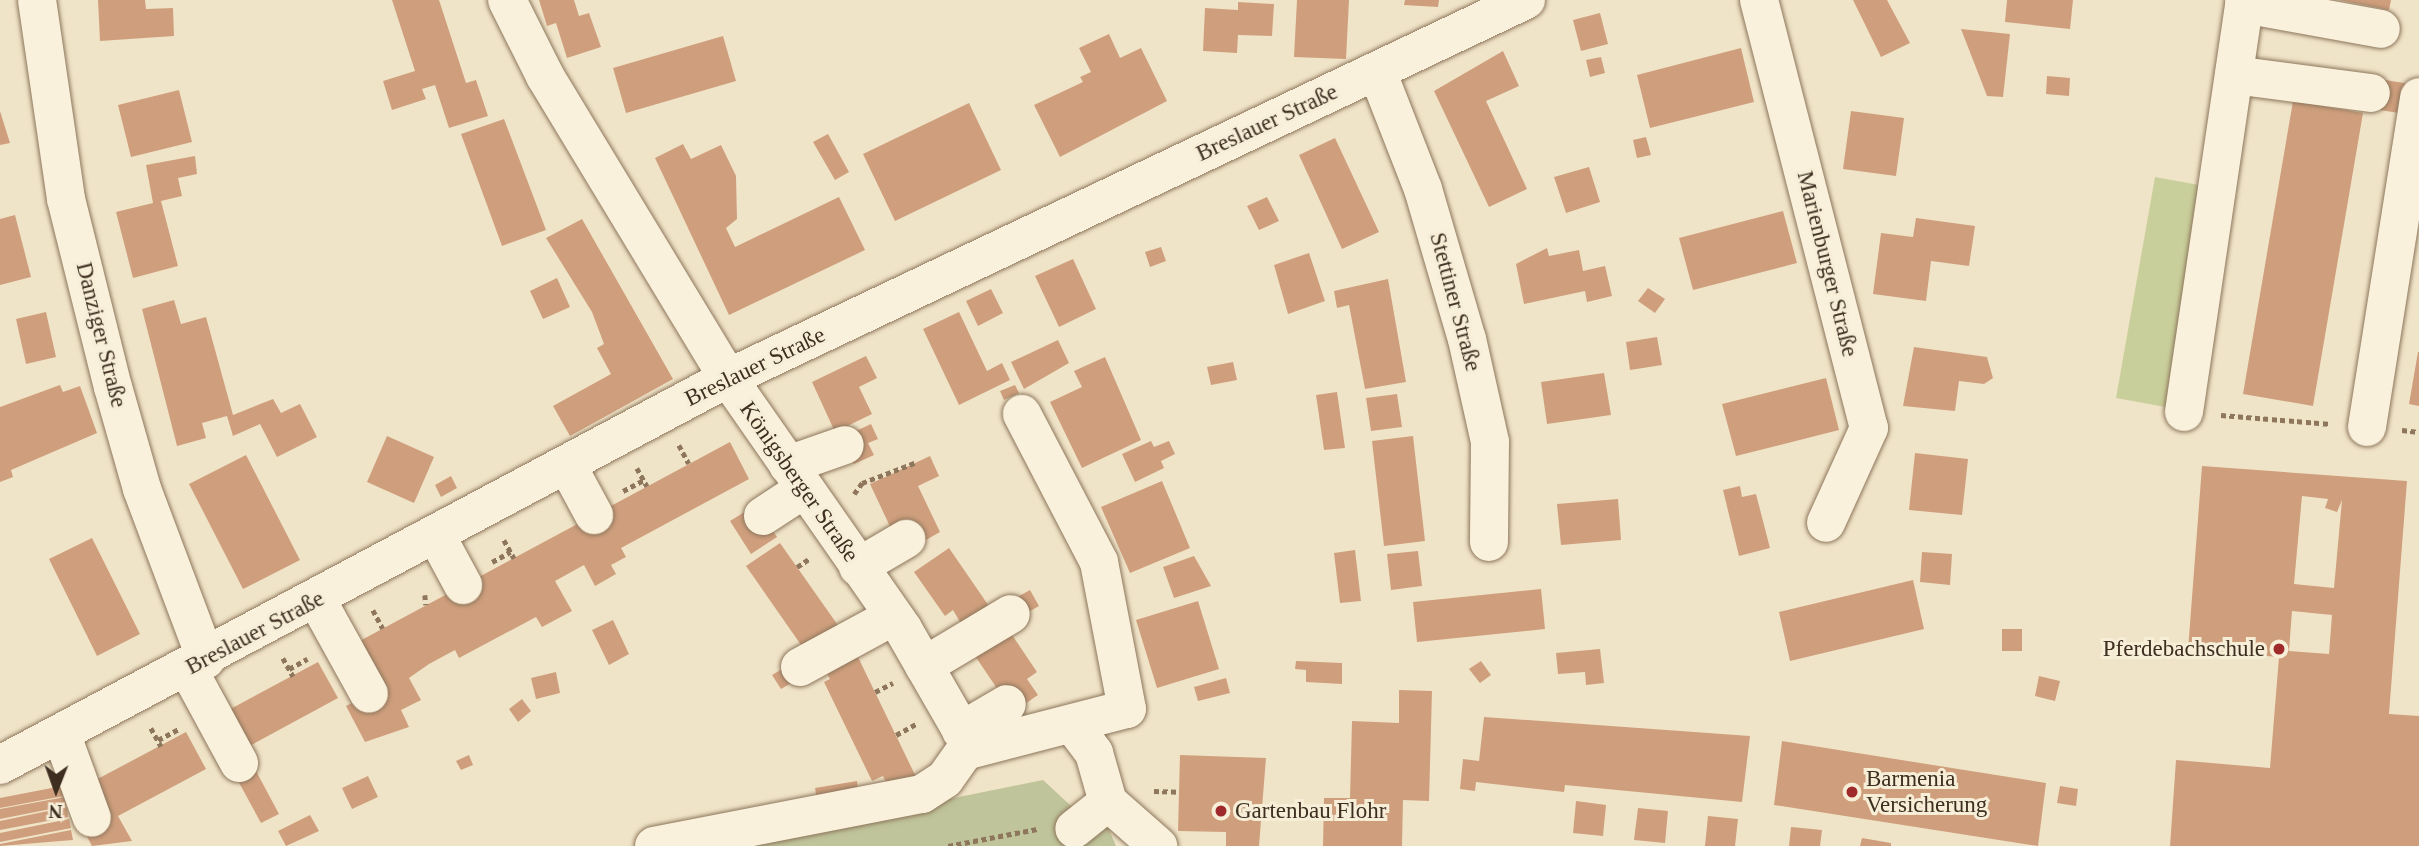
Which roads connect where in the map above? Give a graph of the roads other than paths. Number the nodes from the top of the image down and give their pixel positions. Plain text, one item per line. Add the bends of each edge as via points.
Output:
1 (37, 0) edge
2 (507, 0) edge
3 (1527, 0) edge
4 (1759, 0) edge
5 (2245, 2) edge
6 (2381, 29) dead end
7 (1377, 71) junction
8 (2234, 75) junction
9 (2371, 93) dead end
10 (2419, 97) edge
11 (728, 378) junction
12 (2184, 412) road end
13 (1022, 414) dead end
14 (2367, 427) road end
15 (845, 445) dead end
16 (573, 462) junction
17 (796, 477) junction
18 (600, 512) dead end
19 (763, 516) dead end
20 (1826, 523) dead end
21 (443, 532) junction
22 (906, 539) dead end
23 (1489, 542) dead end
24 (858, 567) junction
25 (470, 582) dead end
26 (310, 603) junction
27 (1010, 614) dead end
28 (959, 620) dead end
29 (909, 641) junction
30 (857, 655) dead end
31 (800, 667) dead end
32 (188, 669) junction
33 (362, 698) dead end
34 (1007, 704) dead end
35 (1073, 724) junction
36 (200, 731) dead end
37 (61, 733) junction
38 (965, 738) junction
39 (239, 763) dead end
40 (0, 765) edge
41 (1108, 802) junction
42 (92, 818) dead end
43 (1074, 829) road end
44 (654, 846) edge
45 (1118, 846) edge
46 (1157, 846) edge

1 - 32 street, Danziger Straße via 66,199
2 - 11 street, Königsberger Straße via 545,76
3 - 7 street, Breslauer Straße
4 - 20 street, Marienburger Straße via 1869,428
5 - 6 street
5 - 8 street
7 - 11 street, Breslauer Straße
7 - 23 street, Stettiner Straße via 1423,189 1467,339 1490,442
8 - 9 street
8 - 12 street
10 - 14 street
11 - 16 street, Breslauer Straße
11 - 17 street, Königsberger Straße
13 - 35 street via 1099,562 1128,709
15 - 17 street
16 - 18 street
16 - 21 street, Breslauer Straße
17 - 19 street
17 - 24 street, Königsberger Straße
21 - 25 street
21 - 26 street, Breslauer Straße
22 - 24 street
24 - 29 street, Königsberger Straße
26 - 32 street, Breslauer Straße
26 - 33 street
27 - 29 street
28 - 29 street
29 - 30 street
29 - 31 street
29 - 38 street, Königsberger Straße
32 - 36 street
32 - 37 street, Breslauer Straße
32 - 39 street
34 - 38 street
35 - 38 street
35 - 41 street via 1094,753
37 - 40 street, Breslauer Straße
37 - 42 street
38 - 44 street via 945,779 922,794
41 - 43 street
41 - 45 street
41 - 46 street

